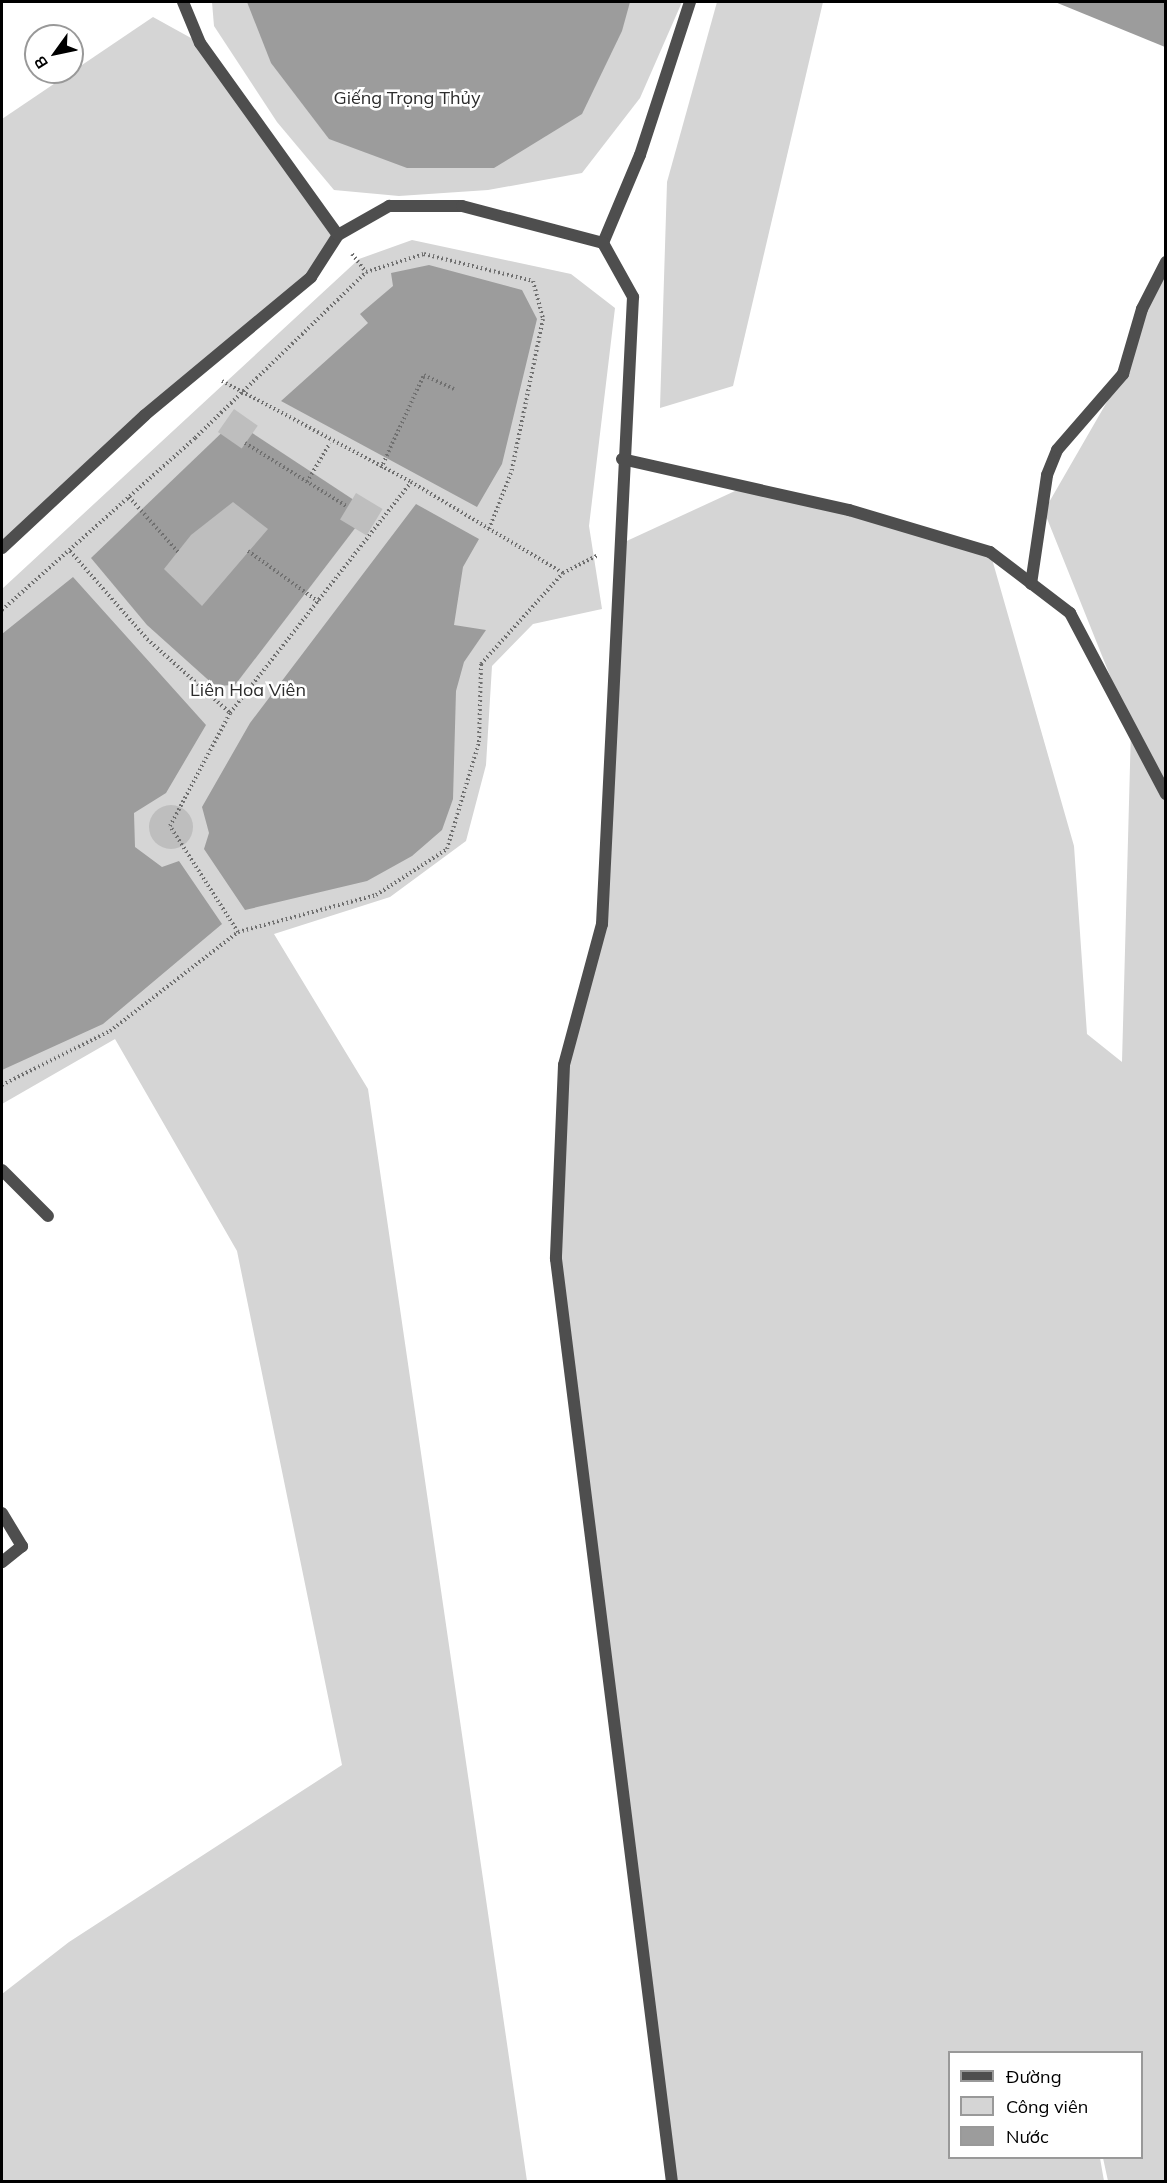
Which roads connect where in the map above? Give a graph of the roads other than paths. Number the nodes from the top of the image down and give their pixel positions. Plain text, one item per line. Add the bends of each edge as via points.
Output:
1 (183, 2) edge
2 (690, 2) edge
3 (338, 235) junction
4 (603, 243) junction
5 (1166, 262) edge
6 (622, 459) junction
7 (2, 548) edge
8 (1031, 584) junction
9 (1166, 794) edge
10 (2, 1170) edge
11 (48, 1216) dead end
12 (2, 1513) edge
13 (2, 1562) edge
14 (672, 2181) edge

1 - 3 street via 200,43
2 - 4 street via 640,155
3 - 4 street via 388,207 462,206
3 - 7 street via 311,277 201,368
4 - 6 street via 633,297
5 - 8 street via 1142,309 1123,374 1057,450 1047,475
6 - 8 street via 849,510 979,549
6 - 14 street via 602,924 564,1065 556,1259
8 - 9 street via 1070,613
10 - 11 street
12 - 13 street via 22,1545

